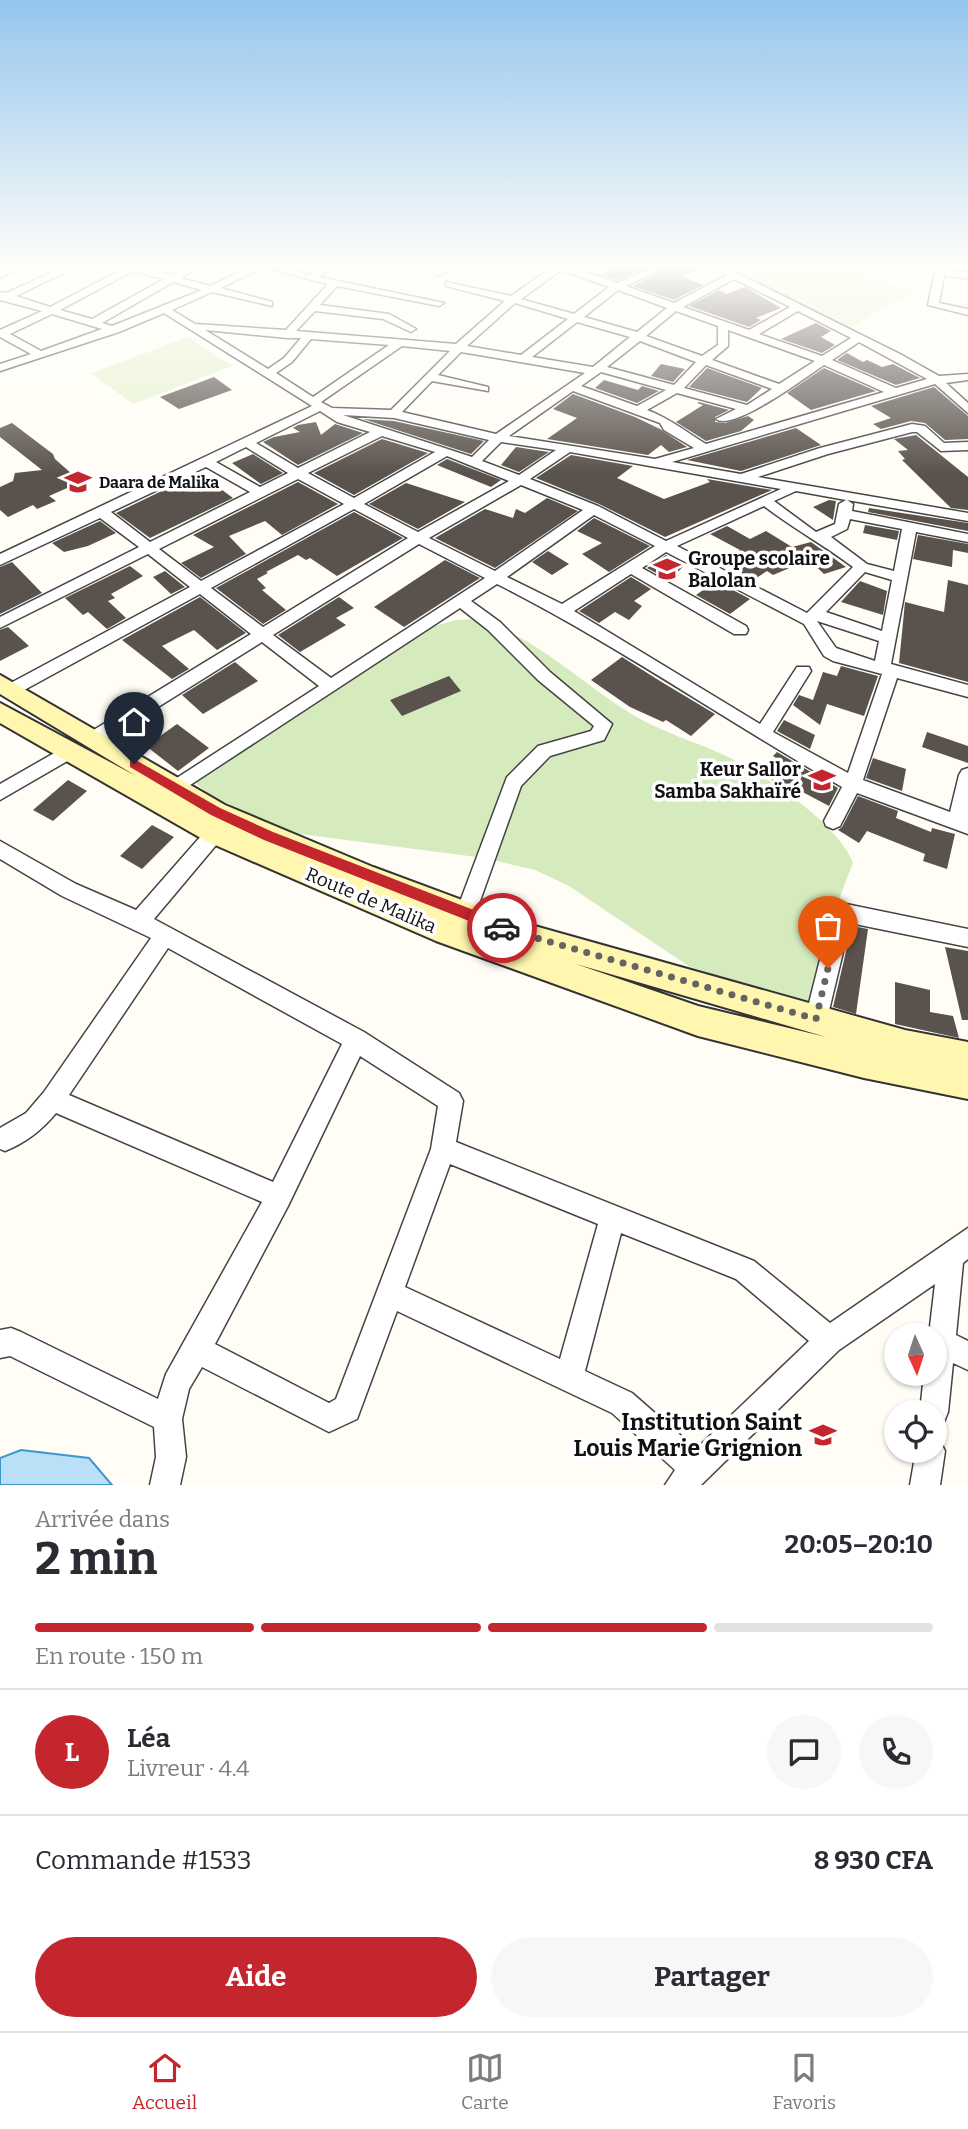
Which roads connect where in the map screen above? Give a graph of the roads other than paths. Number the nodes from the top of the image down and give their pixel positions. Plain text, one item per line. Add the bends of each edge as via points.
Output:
1 (2, 335) edge
2 (99, 335) edge
3 (210, 335) edge
4 (293, 335) edge
5 (473, 335) edge
6 (552, 335) edge
7 (723, 335) edge
8 (758, 335) edge
9 (855, 335) edge
10 (308, 336) junction
11 (637, 336) joint
12 (859, 337) junction
13 (400, 343) junction
14 (459, 348) junction
15 (40, 355) junction
16 (525, 357) junction
17 (704, 360) junction
18 (823, 360) junction
19 (0, 368) edge
20 (597, 370) junction
21 (268, 373) junction
22 (430, 377) junction
23 (968, 377) edge
24 (937, 380) junction
25 (573, 387) junction
26 (779, 388) junction
27 (484, 389) dead end
28 (676, 389) junction
29 (894, 392) junction
30 (321, 407) junction
31 (968, 409) edge
32 (636, 412) junction
33 (766, 413) junction
34 (394, 414) junction
35 (722, 419) dead end
36 (382, 431) junction
37 (498, 438) junction
38 (246, 442) junction
39 (968, 446) edge
40 (568, 448) junction
41 (704, 448) junction
42 (446, 451) junction
43 (205, 461) junction
44 (474, 462) junction
45 (655, 464) junction
46 (297, 473) junction
47 (742, 478) junction
48 (520, 480) junction
49 (795, 488) junction
50 (259, 492) junction
51 (846, 496) junction
52 (765, 502) junction
53 (354, 504) junction
54 (593, 509) junction
55 (100, 511) junction
56 (846, 514) junction
57 (968, 517) edge
58 (910, 526) junction
59 (821, 536) junction
60 (418, 538) junction
61 (968, 538) edge
62 (151, 547) junction
63 (664, 547) junction
64 (0, 560) edge
65 (862, 567) junction
66 (631, 568) junction
67 (497, 576) junction
68 (900, 577) junction
69 (202, 587) junction
70 (460, 601) junction
71 (563, 611) junction
72 (812, 617) junction
73 (0, 623) edge
74 (740, 631) dead end
75 (263, 633) junction
76 (887, 638) junction
77 (886, 669) junction
78 (803, 671) dead end
79 (329, 685) junction
80 (968, 691) edge
81 (4, 695) edge
82 (763, 734) junction
83 (82, 745) junction
84 (968, 775) edge
85 (853, 784) junction
86 (175, 788) junction
87 (0, 793) edge
88 (833, 821) dead end
89 (962, 824) edge
90 (215, 833) junction
91 (0, 849) edge
92 (465, 915) junction
93 (139, 921) junction
94 (165, 935) junction
95 (968, 938) edge
96 (816, 1019) junction
97 (356, 1040) junction
98 (968, 1058) edge
99 (968, 1083) edge
100 (52, 1100) junction
101 (5, 1139) dead end
102 (443, 1150) junction
103 (279, 1197) junction
104 (612, 1217) junction
105 (960, 1249) edge
106 (391, 1294) junction
107 (947, 1323) edge
108 (829, 1340) junction
109 (0, 1343) edge
110 (947, 1345) edge
111 (197, 1350) junction
112 (968, 1356) edge
113 (569, 1377) junction
114 (168, 1419) junction
115 (928, 1463) edge
116 (688, 1477) edge
117 (165, 1485) edge
118 (925, 1485) edge

1 - 15 street
2 - 15 street
3 - 21 street
4 - 10 street
5 - 14 street
6 - 16 street
7 - 17 street via 723,346
8 - 18 street
9 - 12 street
10 - 13 street
10 - 21 street via 288,360
11 - 17 street
11 - 20 street
12 - 18 street
12 - 24 street
13 - 14 street
13 - 30 street
14 - 16 street
14 - 22 street
15 - 19 street
16 - 20 street
17 - 26 street
17 - 28 street
18 - 26 street
18 - 29 street
20 - 25 street
20 - 28 street
21 - 30 street
22 - 27 street
22 - 34 street
23 - 24 street
24 - 29 street
24 - 31 street
25 - 32 street
25 - 37 street
26 - 33 street
28 - 32 street
28 - 33 street
29 - 33 street
30 - 34 street
30 - 36 street via 341,419
30 - 38 street
32 - 41 street via 665,421 668,428
33 - 35 street
33 - 41 street
34 - 37 street
36 - 42 street
36 - 46 street
37 - 40 street
37 - 44 street
38 - 43 street
38 - 46 street
39 - 47 street via 941,447 921,429 912,428 824,450
40 - 45 street
40 - 48 street
41 - 45 street
42 - 44 street
42 - 53 street
43 - 50 street
43 - 55 street
44 - 48 street
45 - 47 street
46 - 50 street
46 - 53 street
47 - 49 street
48 - 54 street
48 - 60 street
49 - 51 street
49 - 52 street
50 - 62 street
51 - 56 street
51 - 57 street
52 - 59 street via 813,536
52 - 63 street
53 - 60 street
53 - 69 street
54 - 63 street
54 - 67 street
55 - 62 street
55 - 64 street
56 - 58 street
56 - 59 street via 842,526
58 - 61 street
58 - 68 street
59 - 65 street
60 - 67 street
60 - 75 street
62 - 69 street
62 - 73 street
63 - 66 street
63 - 72 street
65 - 68 street
65 - 72 street
66 - 71 street
66 - 74 street
67 - 70 street
67 - 71 street
68 - 76 street
69 - 75 street
69 - 81 street
70 - 79 street
70 - 92 street via 603,724 598,735 544,751 513,782
71 - 82 street
72 - 76 street
72 - 77 street via 830,652
75 - 79 street
75 - 83 street
76 - 77 street
77 - 80 street
77 - 85 street
78 - 82 street
79 - 86 street
81 - 83 main road, Route de Malika
82 - 85 street
83 - 86 main road, Route de Malika
83 - 87 street
83 - 90 main road, Route de Malika
84 - 89 street
85 - 88 street
85 - 89 street
86 - 92 main road, Route de Malika via 268,836
90 - 93 street
90 - 99 main road, Route de Malika via 446,932 698,1021
91 - 93 street via 69,890
92 - 96 main road, Route de Malika
93 - 94 street
94 - 97 street
94 - 100 street
95 - 96 street via 846,913 841,916
96 - 98 main road, Route de Malika
97 - 102 street via 451,1101
97 - 103 street
100 - 101 street via 34,1121
100 - 103 street
102 - 104 street
102 - 106 street
103 - 111 street
104 - 108 street via 745,1270
104 - 113 street
105 - 107 street
105 - 108 street
106 - 111 street via 346,1409 329,1418
106 - 113 street
108 - 116 street
109 - 114 street via 11,1342
110 - 112 street
111 - 114 street via 176,1384
113 - 116 street via 622,1403
114 - 117 street via 171,1457
115 - 118 street

